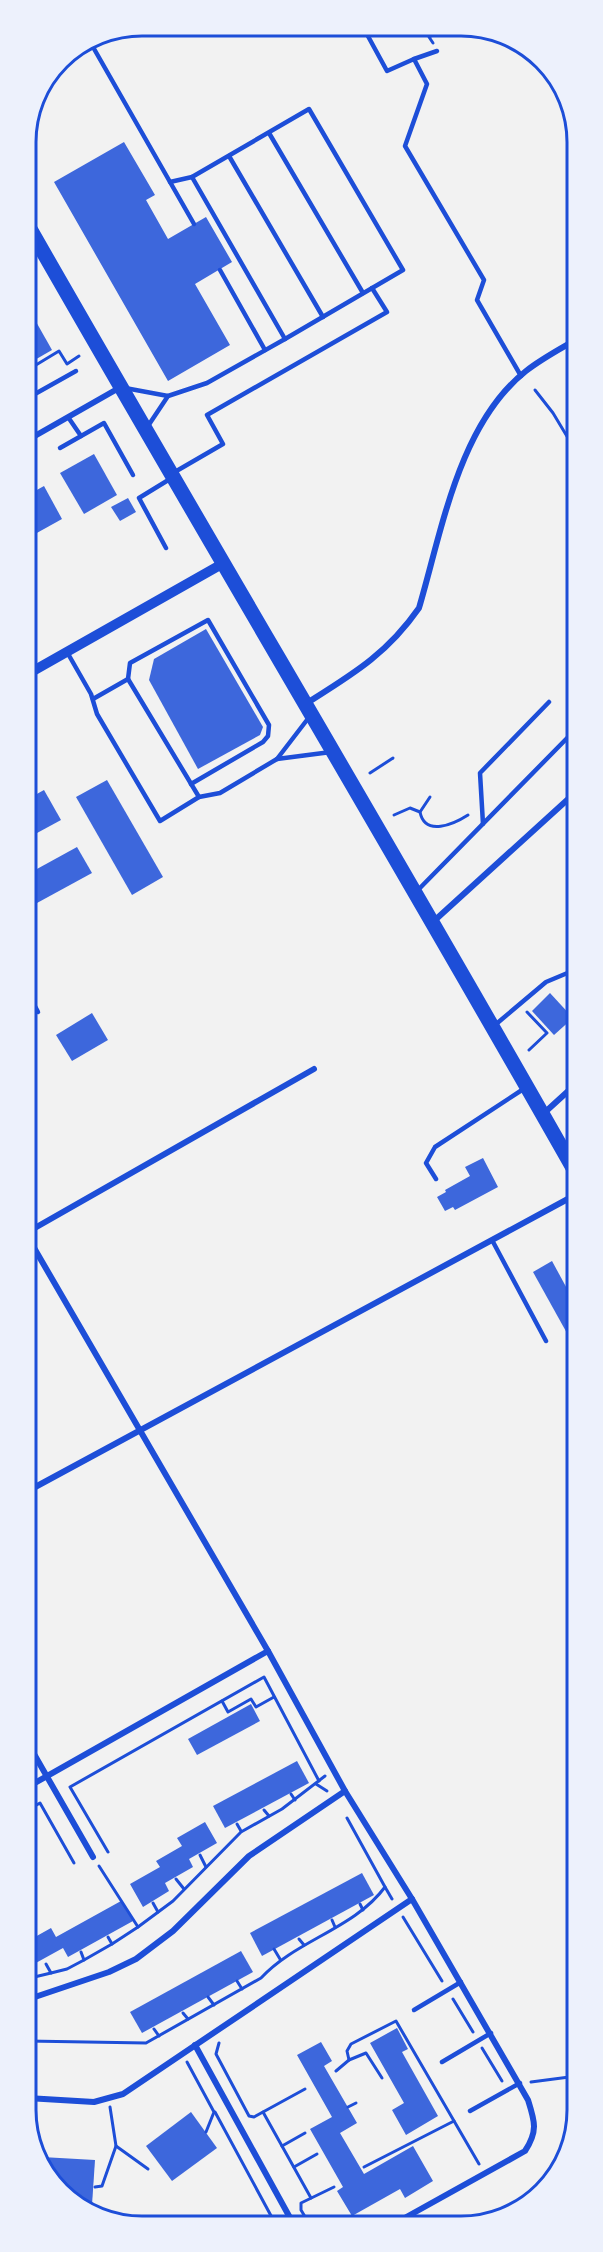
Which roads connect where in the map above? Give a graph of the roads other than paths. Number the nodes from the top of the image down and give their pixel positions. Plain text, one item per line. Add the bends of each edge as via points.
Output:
1 (368, 36) edge
2 (93, 48) edge
3 (437, 51) road end
4 (414, 59) junction
5 (269, 132) junction
6 (229, 156) junction
7 (192, 177) junction
8 (170, 182) junction
9 (194, 224) dead end
10 (36, 244) edge
11 (220, 270) dead end
12 (372, 288) junction
13 (363, 294) junction
14 (323, 317) junction
15 (285, 339) junction
16 (567, 346) edge
17 (266, 350) junction
18 (76, 371) dead end
19 (521, 376) junction
20 (121, 387) junction
21 (36, 393) edge
22 (168, 396) junction
23 (68, 417) junction
24 (145, 430) junction
25 (36, 435) edge
26 (81, 436) junction
27 (60, 447) dead end
28 (133, 475) dead end
29 (172, 476) junction
30 (166, 548) dead end
31 (222, 564) junction
32 (68, 652) junction
33 (36, 670) edge
34 (128, 679) junction
35 (93, 699) junction
36 (549, 702) dead end
37 (309, 709) junction
38 (567, 738) edge
39 (334, 752) junction
40 (277, 759) junction
41 (191, 784) junction
42 (199, 797) junction
43 (567, 800) edge
44 (483, 824) junction
45 (416, 892) junction
46 (434, 922) junction
47 (567, 973) edge
48 (36, 1008) edge
49 (38, 1012) dead end
50 (493, 1026) junction
51 (314, 1069) dead end
52 (527, 1086) junction
53 (567, 1092) edge
54 (543, 1114) junction
55 (567, 1157) edge
56 (436, 1179) dead end
57 (567, 1199) edge
58 (36, 1228) edge
59 (492, 1240) junction
60 (36, 1251) edge
61 (546, 1341) dead end
62 (139, 1429) junction
63 (36, 1486) edge
64 (268, 1651) junction
65 (36, 1758) edge
66 (47, 1777) junction
67 (36, 1783) edge
68 (345, 1791) junction
69 (93, 1857) road end
70 (412, 1899) junction
71 (461, 1982) junction
72 (36, 1997) edge
73 (414, 2010) dead end
74 (491, 2033) junction
75 (195, 2045) junction
76 (442, 2062) dead end
77 (520, 2083) junction
78 (36, 2098) edge
79 (470, 2111) dead end
80 (289, 2216) edge
81 (408, 2216) edge

1 - 4 lane via 387,71
2 - 8 lane
3 - 4 lane
4 - 19 lane via 427,84 405,146 484,280 477,300
5 - 6 lane
5 - 12 lane via 309,109 403,270
5 - 13 lane
6 - 7 lane
6 - 14 lane
7 - 8 lane
7 - 15 lane
8 - 9 lane
10 - 20 highway
11 - 17 lane
12 - 13 lane
12 - 29 lane via 387,312 207,415 223,444
13 - 14 lane
14 - 15 lane
15 - 17 lane
16 - 19 street
17 - 22 lane via 207,383
18 - 21 lane
19 - 37 street via 479,427 460,469 419,608 387,648
20 - 22 lane
20 - 23 street
20 - 24 highway
22 - 24 lane
23 - 25 street
23 - 26 lane
24 - 29 highway
26 - 27 lane
26 - 28 lane via 104,423
29 - 30 lane via 139,498
29 - 31 highway
31 - 32 street
31 - 37 highway
32 - 33 street
32 - 35 lane
34 - 35 lane
34 - 41 lane
34 - 41 lane via 130,663 208,620 269,725 268,736
35 - 42 lane via 97,714 160,821
36 - 44 lane via 480,773
37 - 39 highway
37 - 40 lane
38 - 44 lane
39 - 40 lane
39 - 45 highway
40 - 42 lane via 220,793
41 - 42 lane
43 - 46 street
44 - 45 lane
45 - 46 highway
46 - 50 highway
47 - 50 lane via 546,982
48 - 49 lane
50 - 52 highway
51 - 58 street
52 - 54 highway
52 - 56 lane via 435,1147 426,1163
53 - 54 street
54 - 55 highway
57 - 59 street
59 - 61 lane
59 - 62 street
60 - 62 street
62 - 63 street
62 - 64 street
64 - 66 street
64 - 68 street
65 - 66 street
66 - 67 street
66 - 69 street
68 - 70 street
68 - 72 street via 249,1856 173,1931 136,1959
70 - 71 street
70 - 75 street
71 - 73 lane
71 - 74 street
74 - 76 lane
74 - 77 street
75 - 78 street via 109,2100
75 - 80 street
77 - 79 lane
77 - 81 street via 534,2121 534,2137 525,2151

